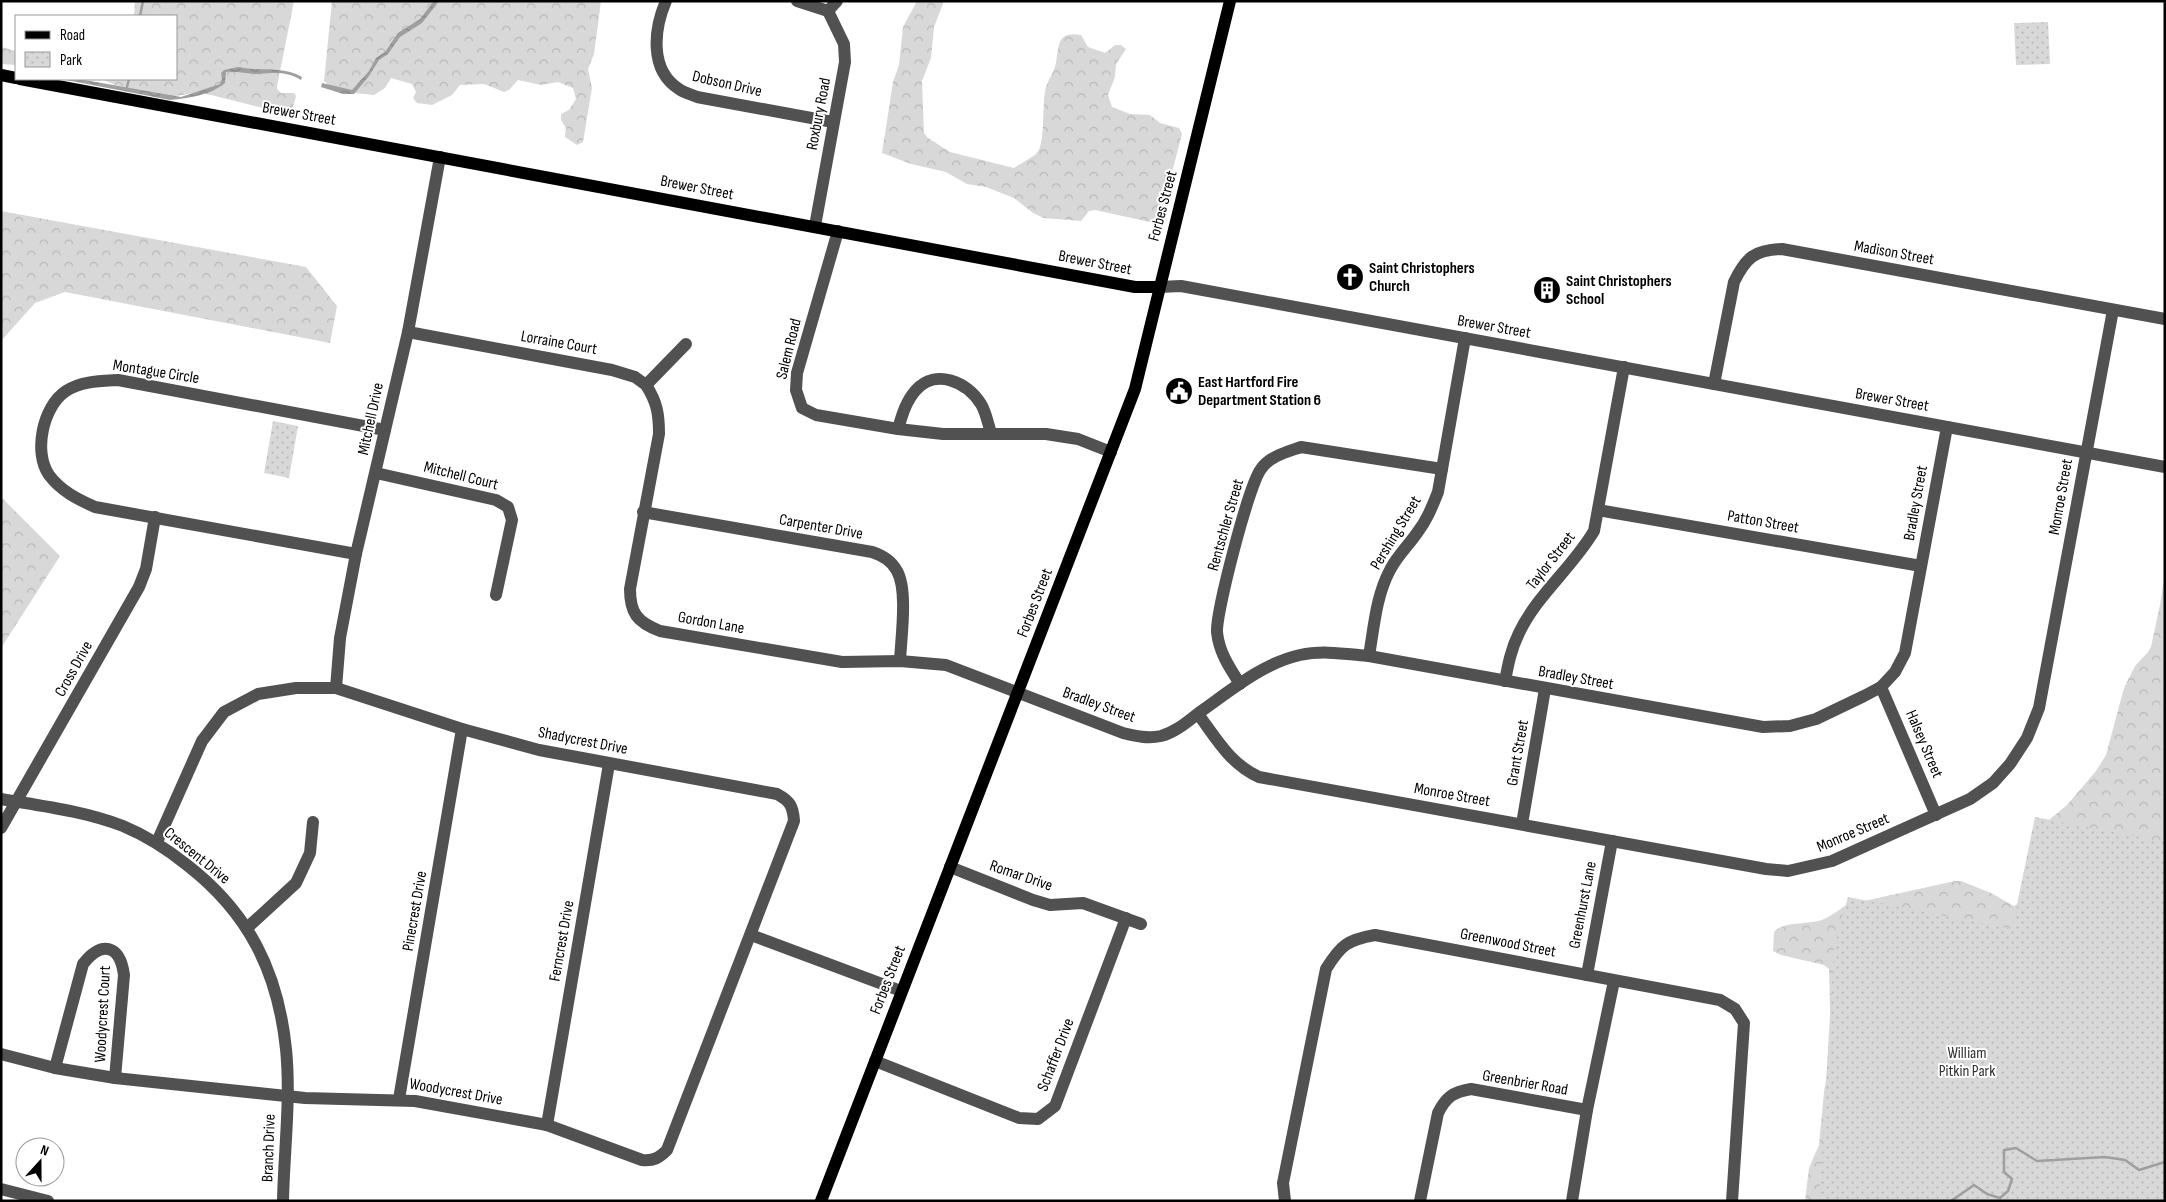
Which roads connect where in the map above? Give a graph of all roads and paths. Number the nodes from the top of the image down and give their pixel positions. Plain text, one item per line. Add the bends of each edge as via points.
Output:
1 (666, 1) edge
2 (797, 1) edge
3 (1230, 1) edge
4 (832, 6) edge
5 (1, 75) edge
6 (15, 78) edge
7 (25, 80) edge
8 (833, 122) junction
9 (440, 156) junction
10 (814, 226) junction
11 (838, 231) junction
12 (1159, 287) junction
13 (2112, 310) junction
14 (2165, 319) edge
15 (408, 332) junction
16 (1465, 338) junction
17 (686, 344) dead end
18 (1624, 367) junction
19 (1714, 384) junction
20 (646, 385) junction
21 (1947, 427) junction
22 (898, 429) junction
23 (385, 430) junction
24 (991, 433) junction
25 (1111, 452) junction
26 (2086, 452) junction
27 (2165, 467) edge
28 (1442, 469) junction
29 (376, 473) junction
30 (1598, 510) junction
31 (643, 512) junction
32 (155, 517) junction
33 (356, 554) junction
34 (1922, 566) junction
35 (496, 595) dead end
36 (1369, 656) junction
37 (900, 661) junction
38 (1505, 681) junction
39 (1240, 684) junction
40 (1881, 687) junction
41 (336, 688) junction
42 (1545, 689) junction
43 (1018, 692) junction
44 (1198, 714) junction
45 (462, 729) junction
46 (608, 764) junction
47 (1, 799) edge
48 (18, 802) junction
49 (1936, 815) junction
50 (313, 822) dead end
51 (1522, 824) junction
52 (1, 828) edge
53 (1612, 841) junction
54 (157, 842) junction
55 (950, 868) junction
56 (1126, 918) junction
57 (1141, 924) dead end
58 (247, 928) junction
59 (751, 935) junction
60 (1587, 975) junction
61 (1614, 981) junction
62 (901, 991) junction
63 (1, 1054) edge
64 (875, 1060) junction
65 (55, 1068) junction
66 (115, 1078) junction
67 (287, 1097) junction
68 (399, 1099) junction
69 (1587, 1110) junction
70 (547, 1124) junction
71 (1, 1189) edge
72 (48, 1201) edge
73 (283, 1201) edge
74 (821, 1201) edge
75 (1285, 1201) edge
76 (1420, 1201) edge
77 (1572, 1201) edge
78 (1732, 1201) edge

1 - 8 street, Dobson Drive via 656,37 658,58 664,76 679,89 697,97
2 - 4 street, Roxbury Road
3 - 12 main road, Forbes Street
4 - 8 street, Roxbury Road via 844,44 845,62
5 - 6 main road
7 - 9 main road, Brewer Street
8 - 10 street, Roxbury Road
9 - 10 main road, Brewer Street
9 - 15 street, Mitchell Drive
10 - 11 main road, Brewer Street
11 - 12 main road, Brewer Street via 1135,287
11 - 22 street, Salem Road via 797,373 796,390 802,408 816,415
12 - 16 street, Brewer Street via 1181,286
12 - 25 main road, Forbes Street via 1138,378
13 - 14 street, Madison Street
13 - 19 street, Madison Street via 1782,249 1766,249 1750,256 1734,282
13 - 26 street, Monroe Street
15 - 20 street, Lorraine Court via 612,370 635,377
15 - 23 street, Mitchell Drive
16 - 18 street, Brewer Street
16 - 28 street, Pershing Street
17 - 20 street
18 - 19 street, Brewer Street
18 - 30 street, Taylor Street
19 - 21 street, Brewer Street
20 - 31 street, Gordon Lane via 660,412 659,434
21 - 26 street, Brewer Street
21 - 34 street, Bradley Street
22 - 24 street, Salem Road via 944,434
22 - 24 street via 904,407 916,390 932,380 953,379 969,389 982,405
23 - 29 street, Mitchell Drive
23 - 32 street, Montague Circle via 118,380 89,381 65,392 44,419 41,444 48,474 70,496 96,507
24 - 25 street, Salem Road via 1046,434 1078,439
25 - 43 main road, Forbes Street
26 - 27 street, Brewer Street
26 - 49 street, Monroe Street via 2039,708 2027,738 1994,783
28 - 36 street, Pershing Street via 1438,492 1429,514 1400,553 1381,592
28 - 39 street, Rentschler Street via 1301,447 1279,454 1261,468 1251,489 1219,608 1217,630 1221,653
29 - 33 street, Mitchell Drive
29 - 35 street, Mitchell Court via 496,500 508,507 512,520
30 - 34 street, Patton Street
30 - 38 street, Taylor Street via 1594,531 1582,552 1534,607 1519,632 1511,650
31 - 37 street, Carpenter Drive via 872,552 886,558 898,571 902,590
31 - 37 street, Gordon Lane via 630,606 647,626 842,662
32 - 33 street, Montague Circle
32 - 48 street, Cross Drive via 146,570 138,587
33 - 41 street, Mitchell Drive via 340,638
34 - 40 street, Bradley Street via 1905,653 1895,672
36 - 38 street, Bradley Street
36 - 39 street, Bradley Street via 1326,652 1299,655 1272,665
37 - 43 street, Gordon Lane via 946,665
38 - 42 street, Bradley Street
39 - 44 street, Bradley Street
40 - 42 street, Bradley Street via 1816,719 1790,726 1763,727
40 - 49 street, Halsey Street
41 - 45 street, Shadycrest Drive
41 - 54 street, Shadycrest Drive via 296,688 258,694 224,712 202,741
42 - 51 street, Grant Street
43 - 44 street, Bradley Street via 1142,738 1161,736
43 - 55 main road, Forbes Street
44 - 51 street, Monroe Street via 1232,760 1258,777
45 - 46 street, Shadycrest Drive
45 - 68 street, Pinecrest Drive
46 - 59 street, Shadycrest Drive via 776,794 794,808 794,821
46 - 70 street, Ferncrest Drive
47 - 48 street, Crescent Drive
48 - 52 street, Cross Drive
48 - 54 street, Crescent Drive via 85,814 123,826
49 - 53 street, Monroe Street via 1832,861 1788,871
50 - 58 street via 310,853 296,883
51 - 53 street, Monroe Street
53 - 60 street, Greenhurst Lane
54 - 58 street, Crescent Drive via 213,886
55 - 56 street, Romar Drive via 1050,905 1083,903
55 - 62 main road, Forbes Street
56 - 57 street, Romar Drive
56 - 64 street, Schaffer Drive via 1054,1106 1038,1119 1020,1118
58 - 67 street, Crescent Drive via 266,963 278,1003 286,1050
59 - 62 street
59 - 70 street, Woodycrest Drive via 667,1150 661,1157 642,1160
60 - 61 street, Greenwood Street
60 - 75 street, Greenwood Street via 1375,935 1354,939 1338,950 1326,969 1283,1183
61 - 69 street
61 - 78 street, Greenwood Street via 1720,1000 1735,1009 1744,1023
62 - 64 main road, Forbes Street
63 - 65 street, Woodycrest Drive
64 - 74 main road, Forbes Street
65 - 66 street, Woodycrest Drive
65 - 66 street, Woodycrest Court via 83,964 101,948 113,950 122,960 124,975
66 - 67 street, Woodycrest Drive
67 - 68 street, Woodycrest Drive
67 - 73 street, Branch Drive
68 - 70 street, Woodycrest Drive
69 - 76 street, Greenbrier Road via 1471,1089 1455,1092 1444,1101 1438,1113
69 - 77 street
71 - 72 street

